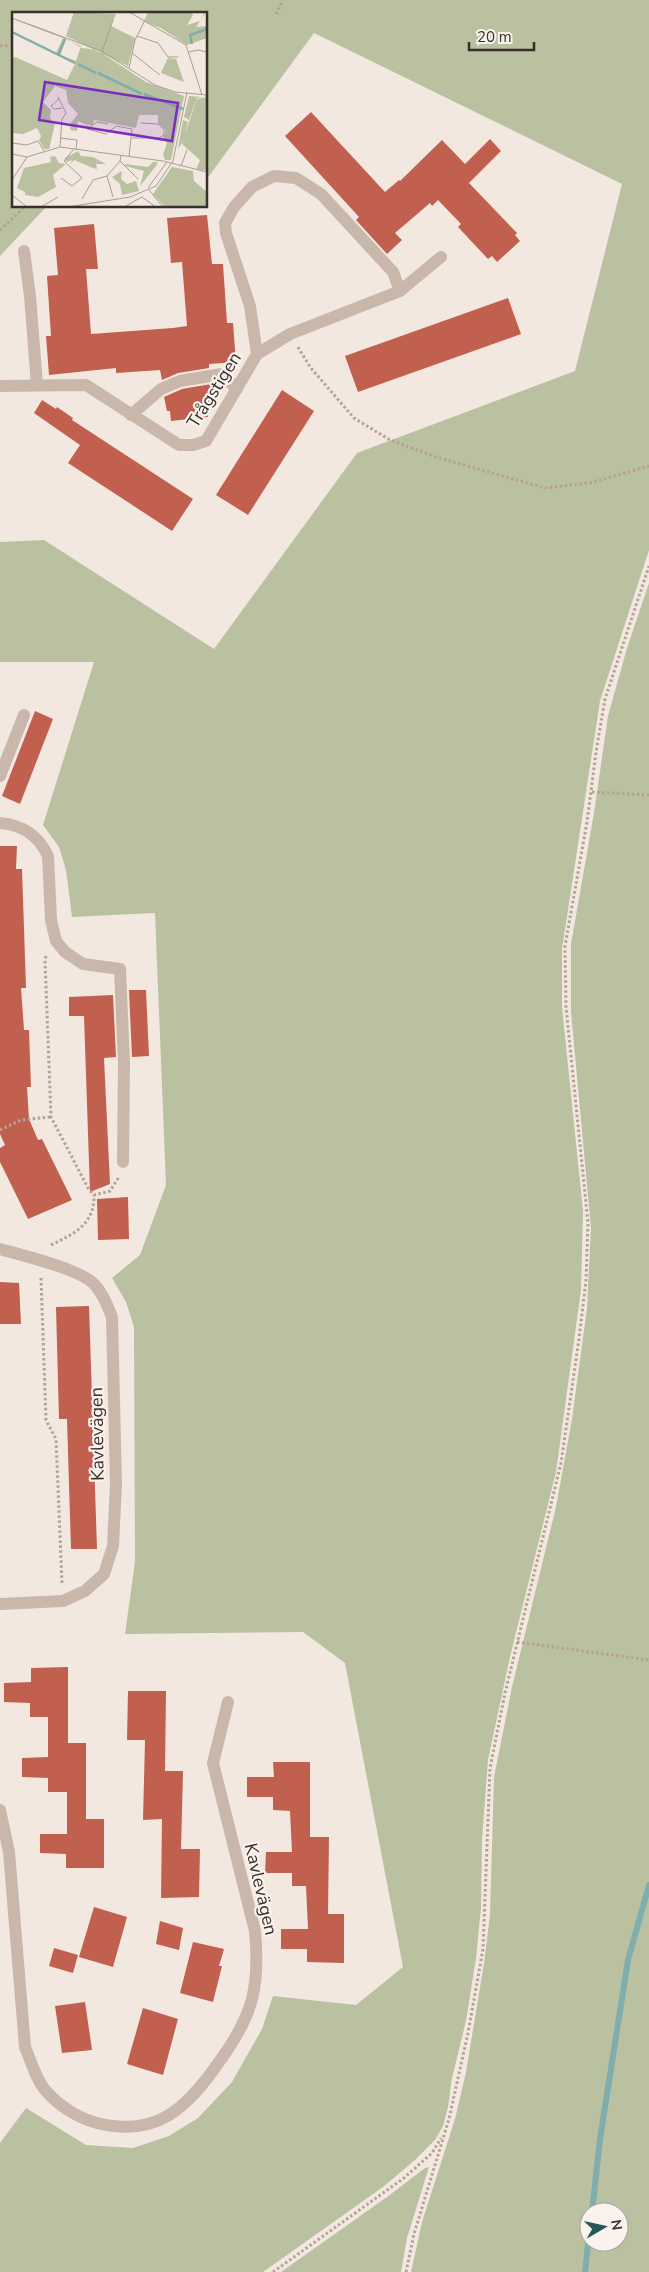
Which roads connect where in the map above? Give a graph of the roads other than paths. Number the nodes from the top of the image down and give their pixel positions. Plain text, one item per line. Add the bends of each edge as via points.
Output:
1 (24, 251) dead end
2 (441, 257) dead end
3 (400, 291) junction
4 (257, 354) junction
5 (36, 385) junction
6 (0, 386) edge
7 (237, 389) junction
8 (131, 415) junction
9 (24, 715) dead end
10 (0, 776) edge
11 (0, 822) edge
12 (123, 1162) road end
13 (0, 1249) edge
14 (0, 1604) edge
15 (228, 1702) dead end
16 (0, 1810) edge

1 - 5 street
2 - 3 street, Trågstigen
3 - 4 street, Trågstigen via 290,334
3 - 4 street via 394,272 321,194 296,178 274,176 252,187 225,223 250,306
4 - 7 street, Trågstigen
5 - 6 street, Trågstigen
5 - 8 street, Trågstigen via 86,385
7 - 8 street via 222,374 180,381 162,389
7 - 8 street, Trågstigen via 206,441 192,445 179,446
9 - 10 street
11 - 12 street via 30,831 48,856 50,920 58,943 65,952 83,964 120,969 124,1063
13 - 14 street, Kavlevägen via 80,1275 93,1282 105,1298 112,1317 116,1484 113,1546 104,1574 85,1591 63,1602
15 - 16 street, Kavlevägen via 213,1763 255,1931 257,1957 252,2000 237,2038 200,2090 180,2109 162,2119 129,2127 90,2121 68,2110 46,2091 36,2073 25,2047 9,1852

